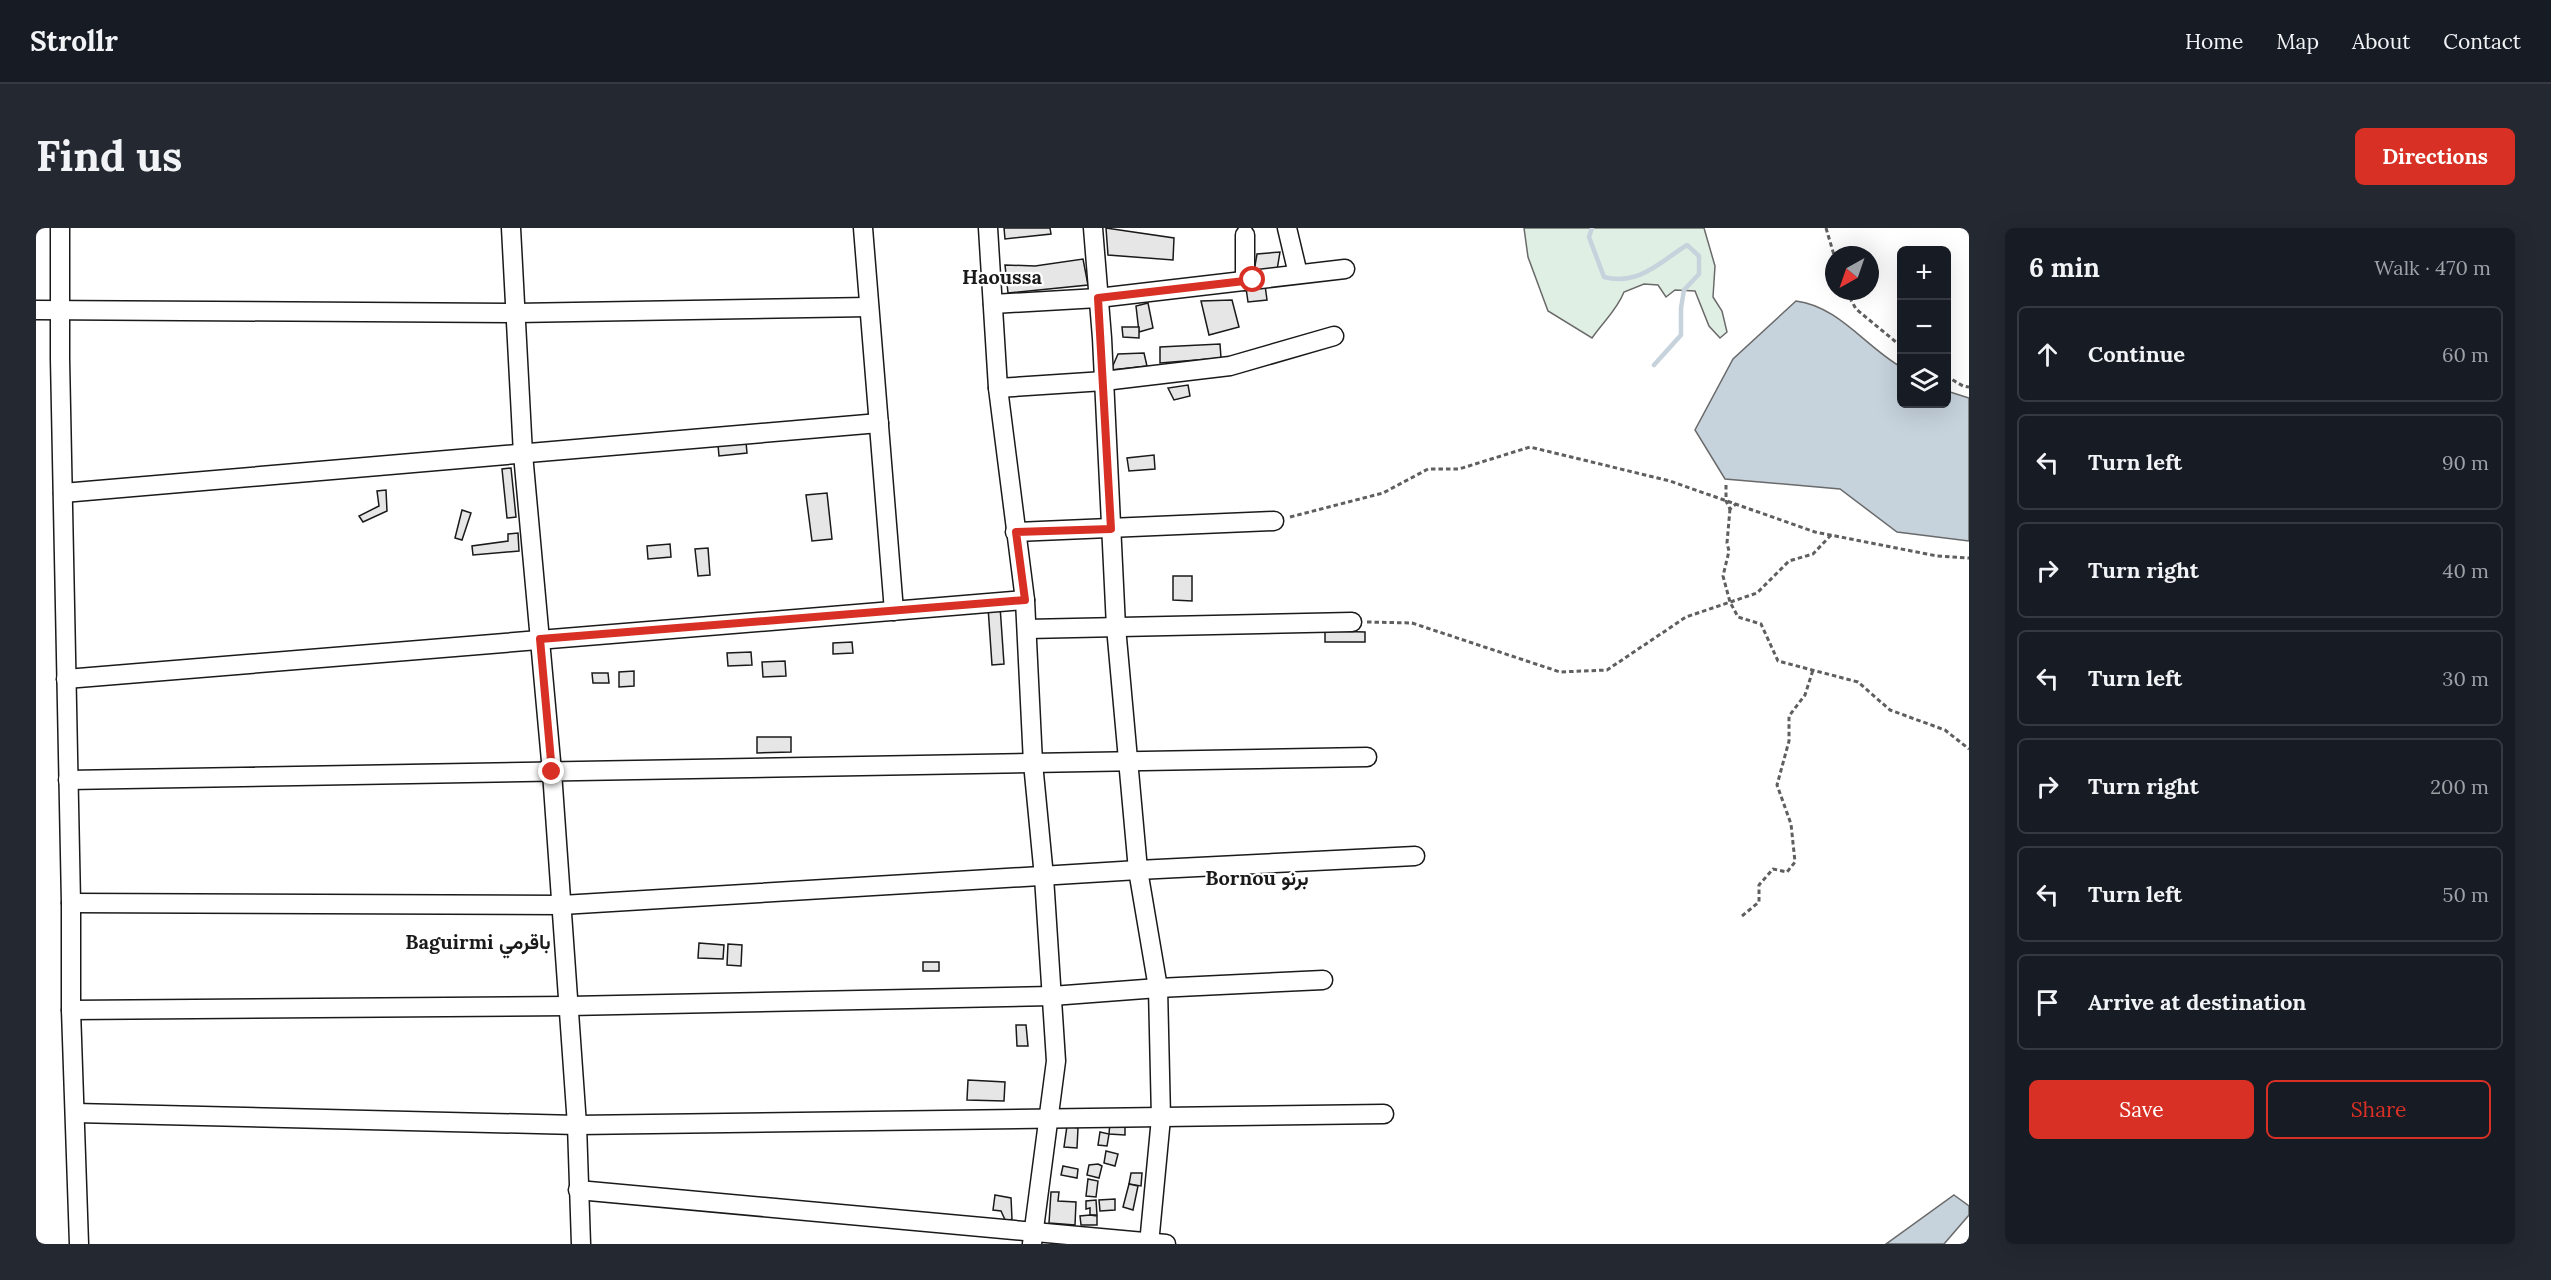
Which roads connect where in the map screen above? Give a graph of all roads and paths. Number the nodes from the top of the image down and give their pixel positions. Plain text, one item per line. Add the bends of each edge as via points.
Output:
1 (60, 228) edge
2 (512, 228) edge
3 (863, 228) edge
4 (988, 228) edge
5 (1093, 228) edge
6 (1287, 228) edge
7 (1826, 228) edge
8 (1245, 235) dead end
9 (1831, 246) edge
10 (1345, 268) dead end
11 (1298, 274) junction
12 (1245, 281) junction
13 (1098, 298) junction
14 (1851, 300) edge
15 (993, 304) junction
16 (869, 307) junction
17 (36, 310) edge
18 (60, 310) junction
19 (516, 313) junction
20 (1334, 336) dead end
21 (1897, 343) edge
22 (1951, 378) edge
23 (1104, 381) junction
24 (1969, 387) edge
25 (998, 388) junction
26 (879, 423) junction
27 (524, 454) junction
28 (1726, 485) dead end
29 (63, 493) junction
30 (1726, 501) junction
31 (1736, 504) junction
32 (1730, 509) junction
33 (1274, 521) joint
34 (1111, 529) junction
35 (1016, 532) junction
36 (1831, 535) junction
37 (1969, 558) edge
38 (1025, 600) junction
39 (1730, 602) junction
40 (894, 611) junction
41 (1352, 622) joint
42 (1116, 627) junction
43 (1027, 629) junction
44 (540, 639) junction
45 (1813, 670) junction
46 (66, 679) junction
47 (1969, 749) edge
48 (1367, 757) dead end
49 (1129, 762) junction
50 (1033, 763) junction
51 (552, 772) junction
52 (68, 780) junction
53 (1415, 856) dead end
54 (1138, 870) junction
55 (1044, 877) junction
56 (71, 903) junction
57 (562, 905) junction
58 (1742, 916) dead end
59 (1323, 980) dead end
60 (1158, 988) junction
61 (1052, 996) junction
62 (568, 1006) junction
63 (70, 1010) junction
64 (75, 1113) junction
65 (1384, 1114) dead end
66 (1161, 1118) junction
67 (1049, 1119) junction
68 (577, 1125) junction
69 (578, 1190) junction
70 (1033, 1238) edge
71 (1155, 1243) edge
72 (79, 1244) edge
73 (84, 1244) edge
74 (581, 1244) edge

1 - 18 street
2 - 19 street
3 - 16 street
4 - 15 street
5 - 13 street
6 - 11 street
7 - 9 path
8 - 12 street
10 - 11 street
11 - 12 street
12 - 13 street
13 - 15 street
13 - 23 street
14 - 21 path via 1856,309
15 - 25 street
16 - 19 street
16 - 26 street
17 - 18 street
18 - 19 street
18 - 29 street
19 - 27 street
20 - 23 street via 1230,366
22 - 24 path
23 - 25 street
23 - 34 street
25 - 35 street
26 - 27 street
26 - 40 street
27 - 29 street
27 - 44 street
28 - 30 path
29 - 46 street
30 - 31 path
30 - 32 path
30 - 33 path via 1670,481 1530,447 1459,468 1428,469 1383,493
31 - 32 path
31 - 36 path
32 - 39 path via 1729,551 1723,576
33 - 34 street
34 - 35 street
34 - 42 street
35 - 38 street
36 - 37 path via 1937,556
36 - 39 path via 1813,554 1789,561 1757,593
38 - 40 street
38 - 43 street
39 - 41 path via 1686,617 1607,670 1560,672 1412,623
39 - 45 path via 1738,617 1761,624 1778,661
40 - 44 street
41 - 42 street
42 - 43 street
42 - 49 street
43 - 50 street
44 - 46 street
44 - 51 street
45 - 47 path via 1858,682 1890,710 1945,730
45 - 58 path via 1805,695 1789,716 1789,741 1777,785 1791,824 1795,862 1787,872 1773,869 1759,885 1759,902
46 - 52 street
48 - 49 street
49 - 50 street
49 - 54 street
50 - 51 street
50 - 55 street
51 - 52 street
51 - 57 street
52 - 56 street
53 - 54 street
54 - 55 street
54 - 60 street
55 - 57 street
55 - 61 street
56 - 57 street
56 - 63 street
57 - 62 street
59 - 60 street
60 - 61 street
60 - 66 street
61 - 62 street
61 - 67 street via 1056,1061
62 - 63 street
62 - 68 street
63 - 64 street
64 - 68 street
64 - 72 street
65 - 66 street
66 - 67 street
66 - 71 street
67 - 68 street
67 - 70 street
68 - 69 street
69 - 70 street
69 - 74 street
70 - 71 street
72 - 73 street

